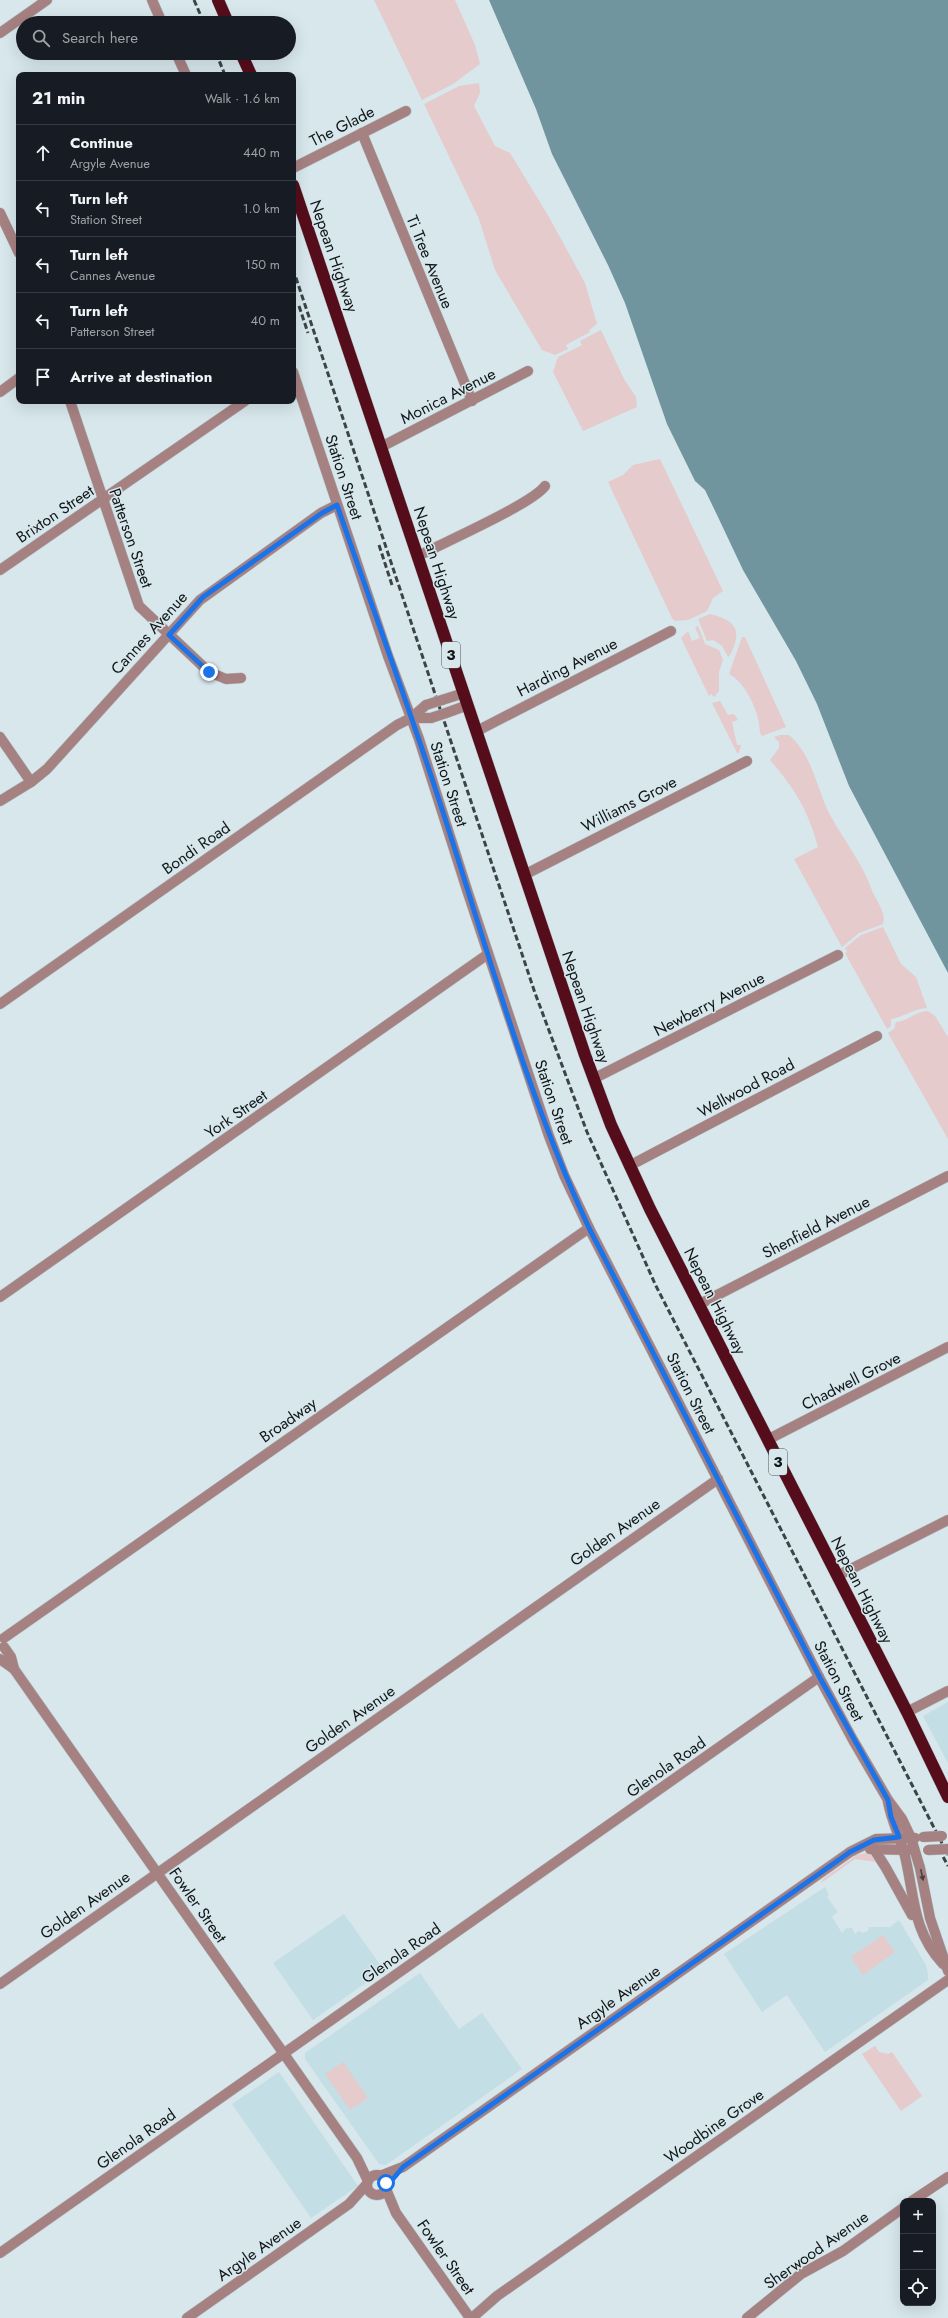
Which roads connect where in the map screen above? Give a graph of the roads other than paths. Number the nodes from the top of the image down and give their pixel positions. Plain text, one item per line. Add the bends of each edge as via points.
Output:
1 (47, 0) edge
2 (152, 0) edge
3 (218, 0) edge
4 (24, 16) edge
5 (159, 16) edge
6 (225, 16) edge
7 (16, 22) edge
8 (0, 33) edge
9 (179, 60) edge
10 (244, 60) edge
11 (185, 72) edge
12 (250, 72) edge
13 (406, 111) dead end
14 (362, 133) junction
15 (296, 166) edge
16 (296, 195) edge
17 (0, 213) edge
18 (16, 247) edge
19 (528, 371) dead end
20 (16, 380) edge
21 (296, 381) edge
22 (0, 392) edge
23 (472, 401) junction
24 (71, 404) edge
25 (240, 404) edge
26 (381, 447) junction
27 (545, 486) dead end
28 (102, 500) junction
29 (337, 505) junction
30 (418, 556) junction
31 (0, 570) edge
32 (671, 630) dead end
33 (169, 635) junction
34 (241, 678) dead end
35 (464, 693) junction
36 (468, 706) junction
37 (411, 718) junction
38 (477, 731) junction
39 (0, 737) edge
40 (747, 761) dead end
41 (31, 782) junction
42 (0, 801) edge
43 (524, 874) junction
44 (488, 954) junction
45 (838, 955) dead end
46 (0, 1004) edge
47 (877, 1036) dead end
48 (593, 1079) junction
49 (629, 1166) junction
50 (948, 1176) edge
51 (589, 1228) junction
52 (0, 1297) edge
53 (698, 1305) junction
54 (948, 1348) edge
55 (767, 1440) junction
56 (718, 1479) junction
57 (948, 1520) edge
58 (837, 1576) junction
59 (2, 1643) edge
60 (0, 1659) edge
61 (14, 1669) junction
62 (820, 1678) junction
63 (948, 1691) edge
64 (907, 1712) junction
65 (948, 1797) edge
66 (888, 1800) junction
67 (945, 1836) edge
68 (899, 1837) junction
69 (911, 1838) junction
70 (874, 1849) junction
71 (948, 1849) edge
72 (903, 1850) junction
73 (916, 1850) junction
74 (850, 1852) junction
75 (157, 1873) junction
76 (921, 1933) junction
77 (947, 1969) edge
78 (948, 1980) edge
79 (0, 1984) edge
80 (284, 2054) junction
81 (357, 2158) junction
82 (403, 2167) junction
83 (379, 2176) junction
84 (948, 2176) edge
85 (367, 2183) junction
86 (386, 2187) junction
87 (374, 2195) junction
88 (916, 2198) edge
89 (348, 2204) junction
90 (900, 2210) edge
91 (396, 2213) junction
92 (0, 2253) edge
93 (467, 2316) edge
94 (187, 2318) edge
95 (747, 2318) edge

1 - 4 street
2 - 5 street
3 - 6 highway
7 - 8 street
9 - 11 street
10 - 12 highway
13 - 14 street, The Glade
14 - 15 street, The Glade
14 - 23 street, Ti Tree Avenue
16 - 26 highway, Nepean Highway / 3
17 - 18 street
19 - 23 street, Monica Avenue
20 - 22 street
21 - 29 street, Station Street
23 - 26 street, Monica Avenue
24 - 28 street, Patterson Street
25 - 28 street, Brixton Street
26 - 30 highway, Nepean Highway / 3
27 - 30 street via 522,503
28 - 31 street, Brixton Street
28 - 33 street, Patterson Street via 138,604
29 - 33 street, Cannes Avenue via 203,597
29 - 37 street, Station Street
30 - 35 highway, Nepean Highway / 3
32 - 38 street, Harding Avenue
33 - 34 street, Patterson Street via 212,674 226,678
33 - 41 street, Cannes Avenue via 50,766
35 - 36 highway, Nepean Highway / 3
35 - 37 street, Bondi Road, bridge via 426,705
36 - 37 street, Bondi Road, bridge via 431,718
36 - 38 highway, Nepean Highway / 3
37 - 44 street, Station Street
37 - 46 street, Bondi Road via 391,729
38 - 43 highway, Nepean Highway / 3
39 - 41 street
40 - 43 street, Williams Grove
41 - 42 street, Cannes Avenue
43 - 48 highway, Nepean Highway / 3
44 - 51 street, Station Street via 549,1136
44 - 52 street, York Street
45 - 48 street, Newberry Avenue
47 - 49 street, Wellwood Road
48 - 49 highway, Nepean Highway / 3
49 - 53 highway, Nepean Highway / 3
50 - 53 street, Shenfield Avenue
51 - 56 street, Station Street
51 - 59 street, Broadway
53 - 55 highway, Nepean Highway / 3
54 - 55 street, Chadwell Grove
55 - 58 highway, Nepean Highway / 3
56 - 62 street, Station Street
56 - 75 street, Golden Avenue
57 - 58 street
58 - 64 highway, Nepean Highway / 3
59 - 61 street, Fowler Street via 11,1657
60 - 61 street, Fowler Street
61 - 75 street, Fowler Street
62 - 66 street, Station Street
62 - 80 street, Glenola Road
63 - 64 street
64 - 65 highway, Nepean Highway / 3
66 - 68 street, Station Street
66 - 69 street, Station Street
67 - 69 street, Argyle Avenue, bridge
68 - 69 street, Argyle Avenue
68 - 72 street, Station Street
68 - 74 street, Argyle Avenue via 874,1840
69 - 73 street, Station Street
70 - 72 street, Argyle Avenue
70 - 74 street, Argyle Avenue
70 - 76 street
71 - 73 street, Argyle Avenue, bridge
72 - 73 street, Argyle Avenue
72 - 76 street, Station Street
73 -> 77 street, Station Street via 930,1918
74 - 82 street, Argyle Avenue
75 - 79 street, Golden Avenue
75 - 80 street, Fowler Street
76 - 77 street, Station Street via 930,1949
78 - 93 street, Woodbine Grove
80 - 81 street, Fowler Street
80 - 92 street, Glenola Road
81 - 83 street, Fowler Street
81 - 85 street, Fowler Street
82 - 83 street, Argyle Avenue
82 - 86 street, Argyle Avenue
83 - 85 street via 372,2177
83 - 86 street via 385,2180
84 - 88 street
85 - 87 street via 368,2190
85 - 89 street, Argyle Avenue
86 - 87 street via 382,2194
86 - 91 street, Fowler Street
87 - 89 street, Argyle Avenue
87 - 91 street, Fowler Street
89 - 94 street, Argyle Avenue
90 - 95 street, Sherwood Avenue via 843,2251 801,2274
91 - 93 street, Fowler Street

